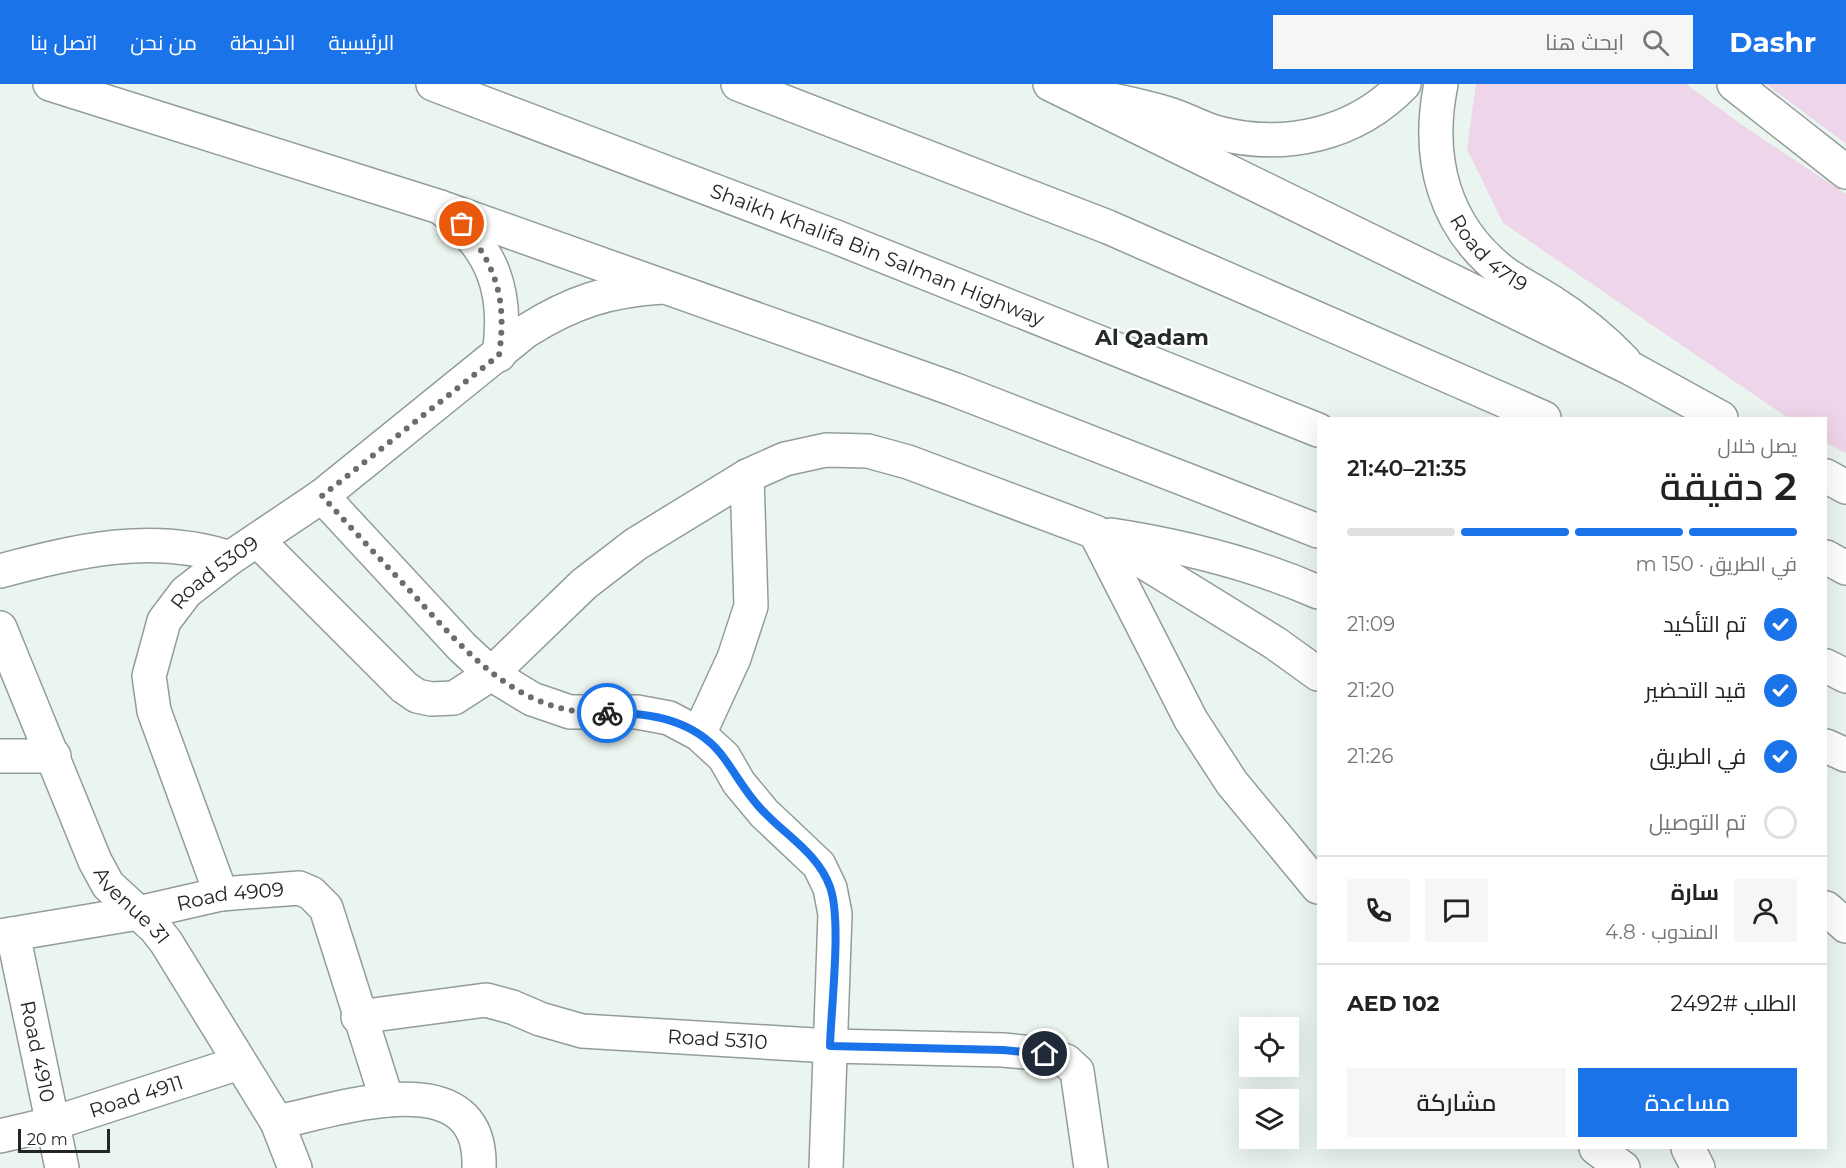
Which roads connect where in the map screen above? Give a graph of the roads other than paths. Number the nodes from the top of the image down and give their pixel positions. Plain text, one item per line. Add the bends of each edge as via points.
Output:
1 (50, 84) edge
2 (433, 84) edge
3 (738, 84) edge
4 (1404, 84) edge
5 (1441, 84) edge
6 (1734, 84) edge
7 (1058, 88) edge
8 (1846, 172) edge
9 (440, 207) junction
10 (663, 287) junction
11 (499, 355) junction
12 (1632, 369) junction
13 (1542, 417) edge
14 (1719, 417) edge
15 (1317, 430) edge
16 (747, 476) junction
17 (1827, 477) edge
18 (1846, 487) edge
19 (322, 496) junction
20 (1317, 531) edge
21 (1095, 532) junction
22 (257, 540) junction
23 (230, 558) junction
24 (1827, 558) edge
25 (1846, 568) edge
26 (0, 572) edge
27 (1317, 592) edge
28 (0, 628) edge
29 (1827, 666) edge
30 (1317, 673) edge
31 (491, 674) junction
32 (1846, 676) edge
33 (699, 734) junction
34 (1827, 746) edge
35 (1846, 755) edge
36 (0, 756) edge
37 (54, 756) junction
38 (1317, 886) edge
39 (221, 894) junction
40 (1827, 909) edge
41 (138, 913) junction
42 (1846, 926) edge
43 (7, 935) edge
44 (358, 1017) junction
45 (830, 1046) junction
46 (239, 1063) junction
47 (387, 1100) junction
48 (277, 1122) junction
49 (51, 1124) junction
50 (0, 1136) edge
51 (1597, 1149) edge
52 (1688, 1149) edge
53 (62, 1168) edge
54 (295, 1168) edge
55 (479, 1168) edge
56 (826, 1168) edge
57 (1091, 1168) edge
58 (1623, 1168) edge
59 (1698, 1168) edge

1 - 9 main road
2 - 15 main road, Shaikh Khalifa Bin Salman Highway via 836,237
3 - 13 main road via 1108,227
4 - 7 main road via 1360,119 1326,133 1289,141 1252,140 1216,133 1168,114
5 - 12 main road, Road 4719 via 1435,140 1438,171 1448,202 1463,229 1483,254 1508,275 1579,320
6 - 8 main road
7 - 12 main road
9 - 10 main road
9 - 11 main road via 462,224 494,271 503,318
10 - 11 main road, Road 5309 via 627,289 557,312 526,331
10 - 20 main road via 953,389
11 - 19 main road, Road 5309
12 - 14 main road
16 - 21 main road via 785,459 826,450 868,452 908,462
16 - 31 main road via 636,544 584,584
16 - 33 main road via 751,606 734,657
17 - 18 main road
19 - 22 main road, Road 5309
19 - 31 main road
21 - 27 main road via 1243,564
21 - 30 main road
21 - 38 main road via 1191,720 1232,783
22 - 23 main road, Road 5309
22 - 31 main road via 417,696 454,698
23 - 26 main road via 190,549 133,545 95,548
23 - 39 main road, Road 5309 via 186,592 164,621 149,676 154,711
24 - 25 main road
28 - 37 main road, Avenue 31
29 - 32 main road
31 - 33 main road via 532,699 570,712 636,712 669,718
33 - 45 main road via 724,757 764,813 819,865 830,888 835,914
34 - 35 main road
36 - 37 main road
37 - 41 main road, Avenue 31 via 95,861 108,885
39 - 41 main road, Road 4909
39 - 44 main road, Road 4909 via 299,888 320,899
40 - 42 main road
41 - 43 main road, Road 4909
41 - 46 main road, Avenue 31 via 166,942
43 - 49 main road, Road 4910
44 - 45 main road, Road 5310 via 486,1000 582,1031
44 - 47 main road, Road 4909
45 - 56 main road
45 - 57 main road, Road 5310 via 1003,1050 1045,1054 1066,1061 1077,1071
46 - 48 main road, Avenue 31
46 - 49 main road, Road 4911
47 - 48 main road
47 - 55 main road via 422,1098 443,1103 460,1114 473,1132
48 - 54 main road, Avenue 31
49 - 50 main road, Road 4911
49 - 53 main road, Road 4910
51 - 58 main road
52 - 59 main road

